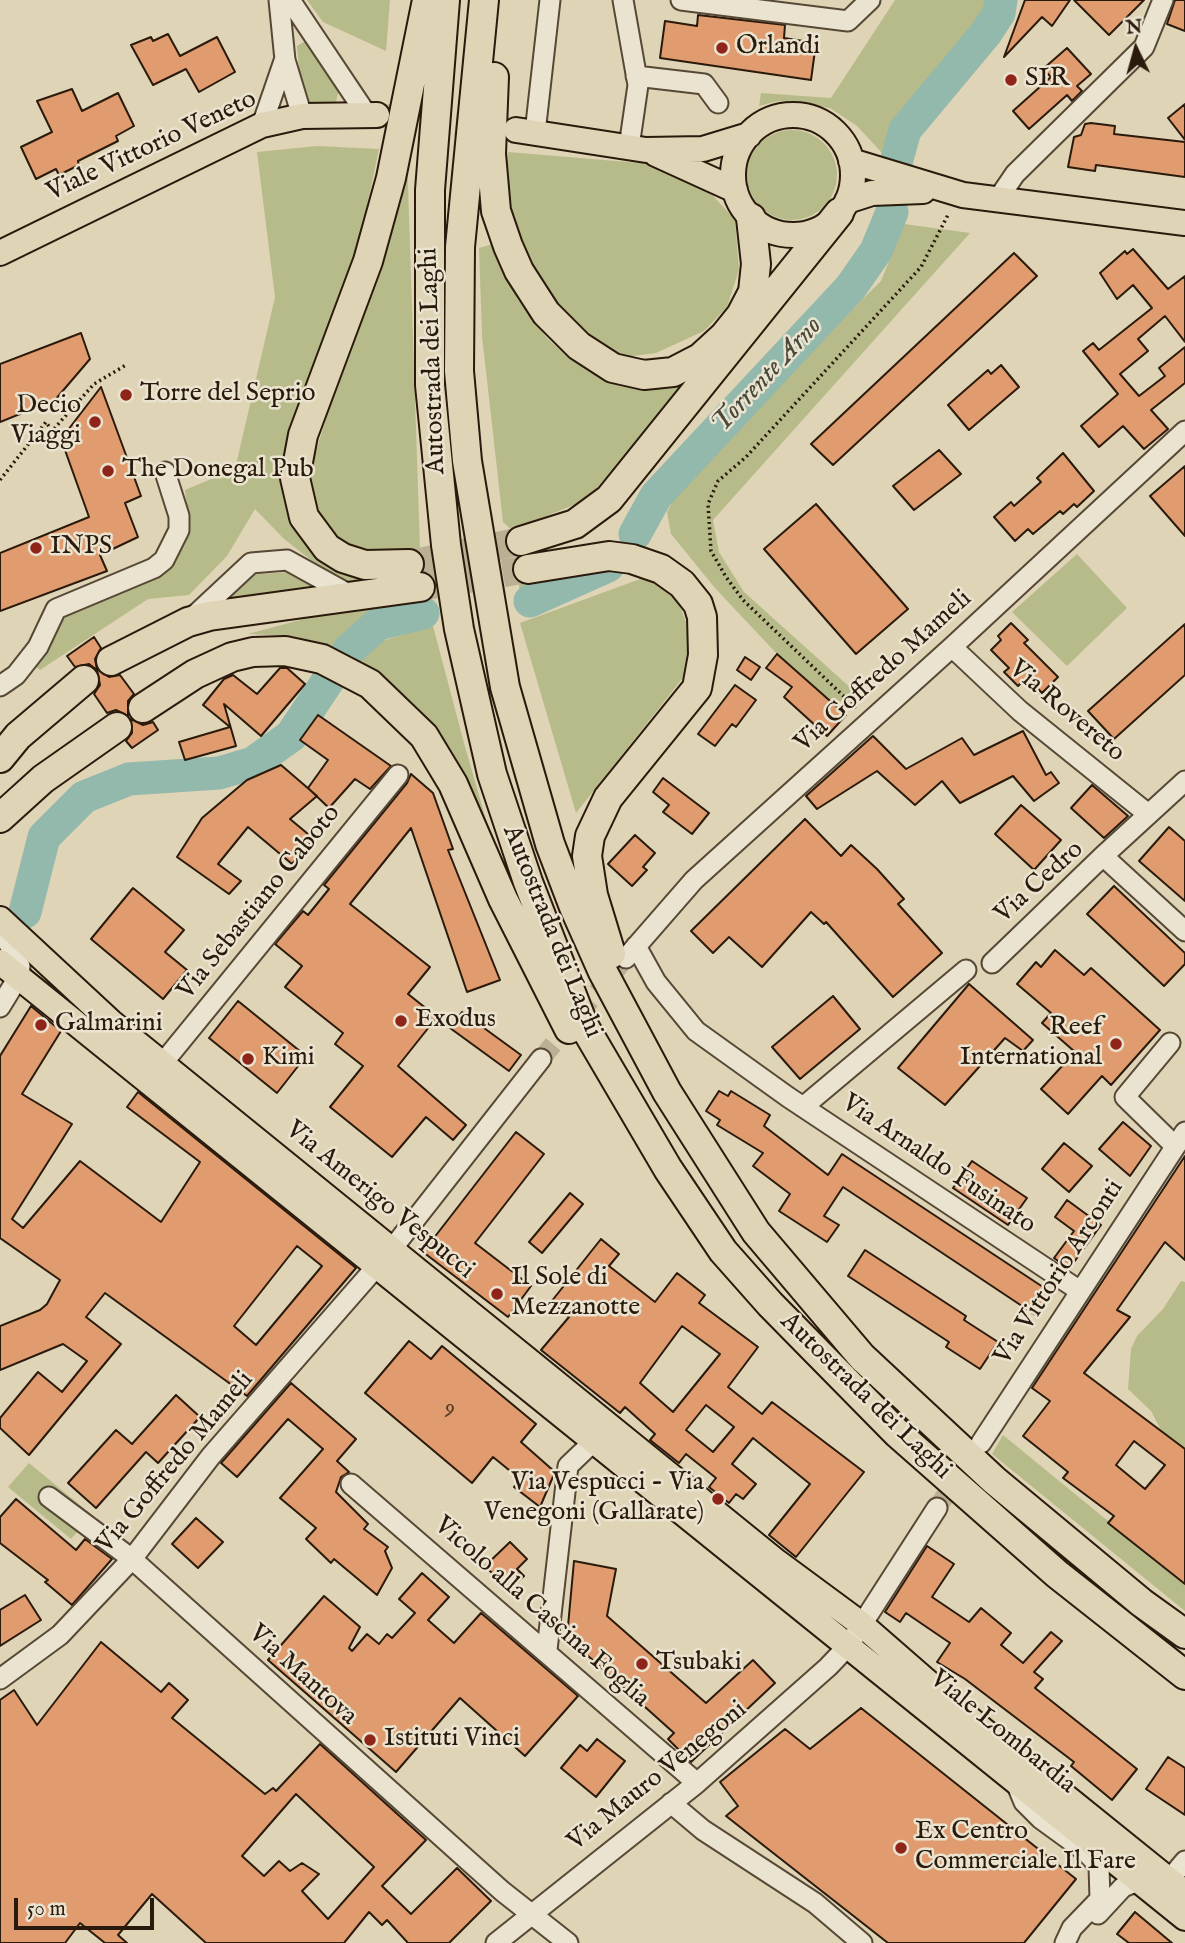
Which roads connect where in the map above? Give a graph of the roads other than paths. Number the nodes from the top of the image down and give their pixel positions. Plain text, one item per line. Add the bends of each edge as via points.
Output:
1 (279, 0) edge
2 (290, 0) edge
3 (426, 0) edge
4 (445, 0) edge
5 (484, 0) edge
6 (500, 0) edge
7 (550, 0) edge
8 (623, 0) edge
9 (681, 0) edge
10 (870, 0) edge
11 (1163, 0) edge
12 (285, 60) junction
13 (636, 76) junction
14 (718, 103) dead end
15 (302, 116) junction
16 (372, 116) joint
17 (262, 125) junction
18 (525, 132) joint
19 (749, 135) junction
20 (637, 148) junction
21 (851, 161) junction
22 (735, 190) junction
23 (959, 194) junction
24 (998, 199) junction
25 (843, 207) junction
26 (751, 218) junction
27 (1185, 223) edge
28 (0, 253) edge
29 (1185, 431) edge
30 (165, 472) dead end
31 (521, 541) tunnel mouth
32 (528, 569) tunnel mouth
33 (352, 596) junction
34 (188, 622) junction
35 (952, 648) junction
36 (111, 661) dead end
37 (84, 680) dead end
38 (0, 686) edge
39 (144, 708) dead end
40 (117, 727) dead end
41 (0, 758) edge
42 (397, 775) dead end
43 (1185, 780) edge
44 (1148, 814) junction
45 (0, 818) edge
46 (1103, 856) junction
47 (0, 919) edge
48 (0, 927) edge
49 (1185, 931) edge
50 (631, 952) joint
51 (992, 963) dead end
52 (10, 969) edge
53 (966, 970) dead end
54 (0, 1007) edge
55 (1170, 1043) dead end
56 (541, 1059) tunnel mouth
57 (162, 1064) junction
58 (803, 1107) junction
59 (1180, 1139) edge
60 (668, 1169) junction
61 (385, 1257) junction
62 (1080, 1291) junction
63 (862, 1357) junction
64 (594, 1441) junction
65 (981, 1443) tunnel mouth
66 (351, 1484) dead end
67 (49, 1497) dead end
68 (936, 1508) tunnel mouth
69 (132, 1559) junction
70 (861, 1624) junction
71 (1185, 1634) edge
72 (848, 1646) junction
73 (547, 1650) junction
74 (1185, 1675) edge
75 (0, 1679) edge
76 (697, 1783) junction
77 (1016, 1783) junction
78 (671, 1803) junction
79 (1185, 1861) edge
80 (1138, 1881) junction
81 (1177, 1886) edge
82 (531, 1914) junction
83 (1185, 1918) edge
84 (1066, 1942) edge
85 (496, 1943) edge
86 (568, 1943) edge
87 (862, 1943) edge

1 - 12 street
2 - 16 street
3 - 33 highway via 378,225 303,435 295,478 304,517 327,548 365,565 415,575
4 - 60 highway, Autostrada dei Laghi via 430,190 430,385 435,462 460,629 492,774 528,882 584,1026
5 - 63 highway, Autostrada dei Laghi via 460,247 459,371 467,461 505,687 550,844 603,972 667,1092 756,1232
6 - 26 highway via 491,154 496,211 530,292 579,345 613,368 637,375 673,372 700,358 724,336 750,301 756,264
7 - 18 street
8 - 13 street
9 - 10 street via 848,21
11 - 24 street via 1144,47 1016,174
12 - 15 street
12 - 17 street
13 - 14 street via 704,84
13 - 20 street
15 - 16 main road, Viale Vittorio Veneto
15 - 17 main road, Viale Vittorio Veneto
17 - 28 main road, Viale Vittorio Veneto
18 - 20 main road
19 - 20 main road via 704,149
19 - 21 main road via 773,119 801,116 828,126
19 - 22 main road via 734,166
20 - 22 main road
21 - 23 main road
21 - 25 main road via 853,181
22 - 26 main road
23 - 24 main road
23 - 25 main road via 898,190 872,193
24 - 27 main road
25 - 26 main road via 817,230 789,235
25 - 31 highway via 609,499 575,524
29 - 35 street, Via Goffredo Mameli
30 - 38 street via 179,530 164,560 56,609 38,647 16,675
32 - 63 highway via 609,556 632,559 672,576 698,604 703,656 696,688 597,817 587,856 593,895 610,951 688,1096
33 - 34 highway via 209,615
33 - 34 street via 287,561 251,563
34 - 36 highway
35 - 44 street, Via Rovereto via 1020,711
35 - 50 street, Via Goffredo Mameli via 694,880
37 - 41 highway via 18,736
39 - 60 highway via 217,663 269,650 303,653 337,664 386,697 424,736 453,784 509,911 583,1054
40 - 45 highway via 43,779
42 - 57 street, Via Sebastiano Caboto
43 - 44 street
44 - 46 street
46 - 49 street, Via Cedro
46 - 51 street, Via Cedro
47 - 57 main road, Via Amerigo Vespucci
48 - 52 street via 16,955
50 - 58 street, Via Arnaldo Fusinato via 696,1031
52 - 54 street
52 - 61 main road, Via Amerigo Vespucci
53 - 58 street, Via Arnaldo Fusinato
55 - 59 street via 1125,1097
56 - 61 street, Via Goffredo Mameli
57 - 61 main road, Via Amerigo Vespucci
58 - 62 street, Via Arnaldo Fusinato
59 - 62 street, Via Vittorio Arconti
60 - 74 highway, Autostrada dei Laghi via 723,1251 839,1377 1057,1574
61 - 64 main road, Via Amerigo Vespucci
61 - 69 street, Via Goffredo Mameli via 211,1456
61 - 70 main road, Via Amerigo Vespucci
62 - 65 street, Via Vittorio Arconti
63 - 71 highway, Autostrada dei Laghi via 994,1480
64 - 72 main road, Via Amerigo Vespucci
64 - 73 street via 568,1466
66 - 73 street, Vicolo alla Cascina Foglia
67 - 69 street, Via Mantova
68 - 70 street
69 - 75 street, Via Goffredo Mameli via 60,1635
69 - 82 street, Via Mantova
70 - 72 street
70 - 81 main road, Viale Lombardia via 978,1726
72 - 76 street, Via Mauro Venegoni
72 - 77 main road, Viale Lombardia
73 - 76 street, Vicolo alla Cascina Foglia
76 - 78 street, Via Mauro Venegoni
77 - 80 main road, Viale Lombardia
77 - 84 street via 1024,1802 1099,1866 1100,1899 1072,1928
78 - 82 street, Via Mauro Venegoni
78 - 87 street via 703,1830 815,1903
79 - 81 street
80 - 83 main road, Viale Lombardia
80 - 84 street via 1123,1887 1083,1933
82 - 85 street, Via Mauro Venegoni
82 - 86 street, Via Mantova

